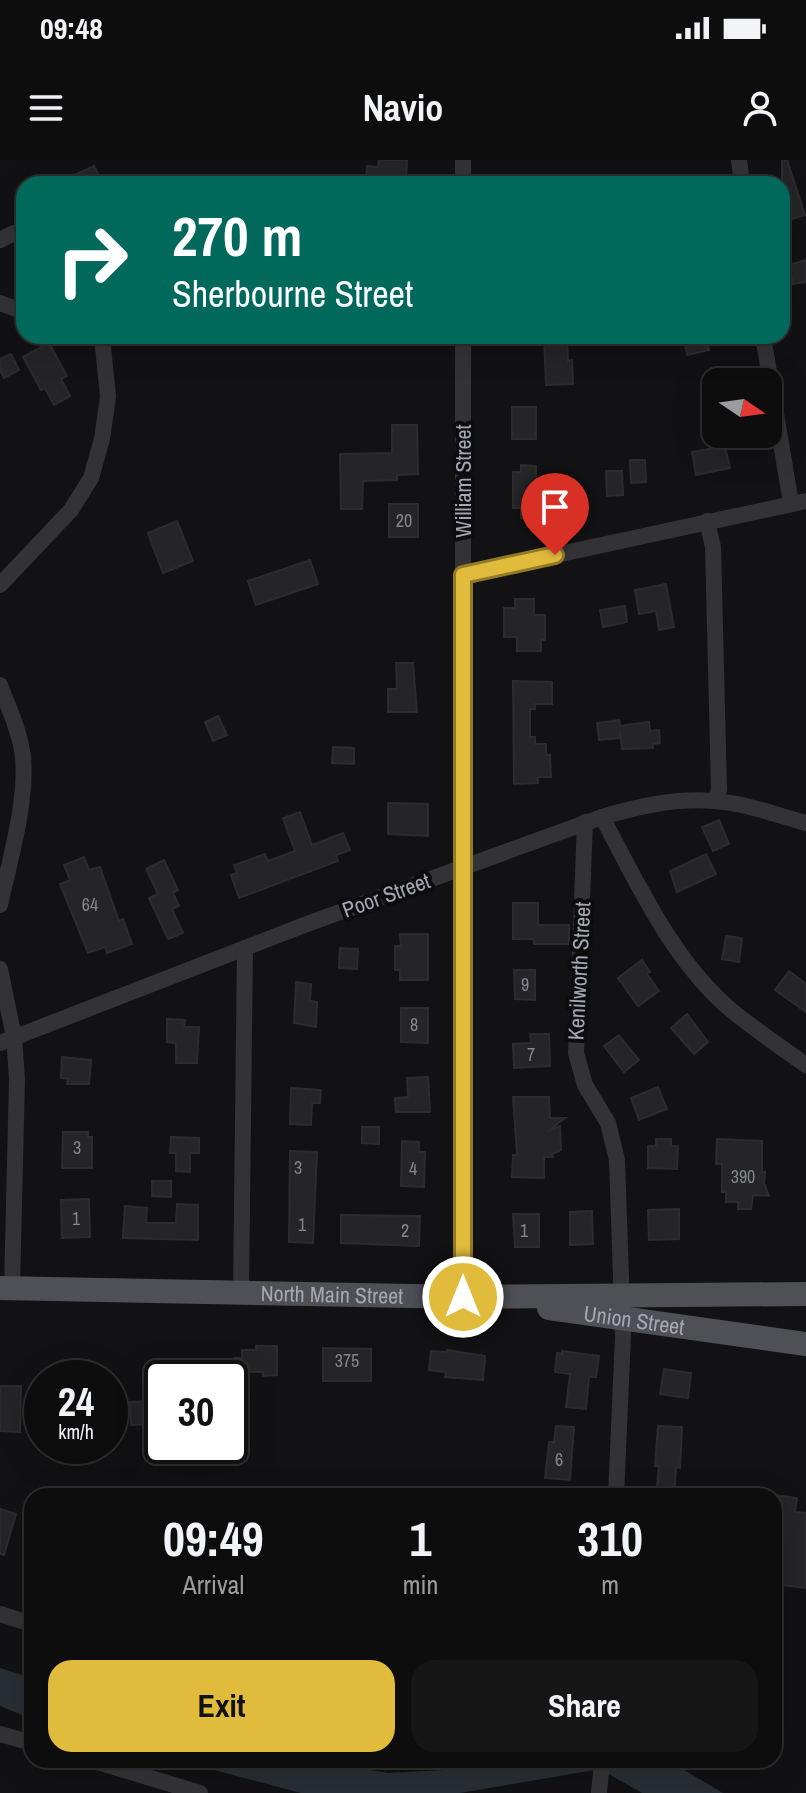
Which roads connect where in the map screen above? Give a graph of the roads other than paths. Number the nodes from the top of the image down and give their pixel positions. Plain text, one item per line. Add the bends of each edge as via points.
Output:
1 (100, 344) edge
2 (463, 344) edge
3 (765, 344) edge
4 (799, 502) edge
5 (707, 521) junction
6 (463, 575) junction
7 (0, 585) edge
8 (0, 685) edge
9 (718, 795) junction
10 (602, 817) junction
11 (585, 822) junction
12 (806, 823) edge
13 (463, 866) junction
14 (0, 905) edge
15 (245, 948) junction
16 (0, 969) edge
17 (7, 1040) edge
18 (806, 1065) edge
19 (6, 1288) edge
20 (241, 1292) junction
21 (806, 1294) edge
22 (463, 1297) junction
23 (623, 1307) junction
24 (806, 1344) edge
25 (616, 1488) edge
26 (0, 1614) edge
27 (24, 1622) edge
28 (0, 1734) edge
29 (24, 1741) edge
30 (117, 1768) edge
31 (601, 1768) edge
32 (200, 1793) edge
33 (599, 1793) edge

1 - 7 street via 108,397 91,478 71,510
2 - 6 street, William Street
3 - 4 street
4 - 5 street
5 - 6 street
5 - 9 street via 713,547
6 - 13 street, William Street
8 - 14 street via 20,741 23,772
9 - 10 street, Poor Street
9 - 12 street, Poor Street
10 - 11 street, Poor Street
10 - 18 street via 644,898 694,969 731,1010
11 - 13 street, Poor Street
11 - 23 street, Kenilworth Street via 576,1053 614,1146
13 - 15 street, Poor Street
13 - 22 street, William Street
15 - 17 street, Poor Street
15 - 20 street
16 - 17 street
17 - 19 street via 17,1079
19 - 20 main road, North Main Street
20 - 22 main road, North Main Street
21 - 23 main road
22 - 23 main road, Union Street
23 - 24 main road, Union Street
23 - 25 street, Kenilworth Street
26 - 27 street
28 - 29 street
30 - 32 street
31 - 33 street

